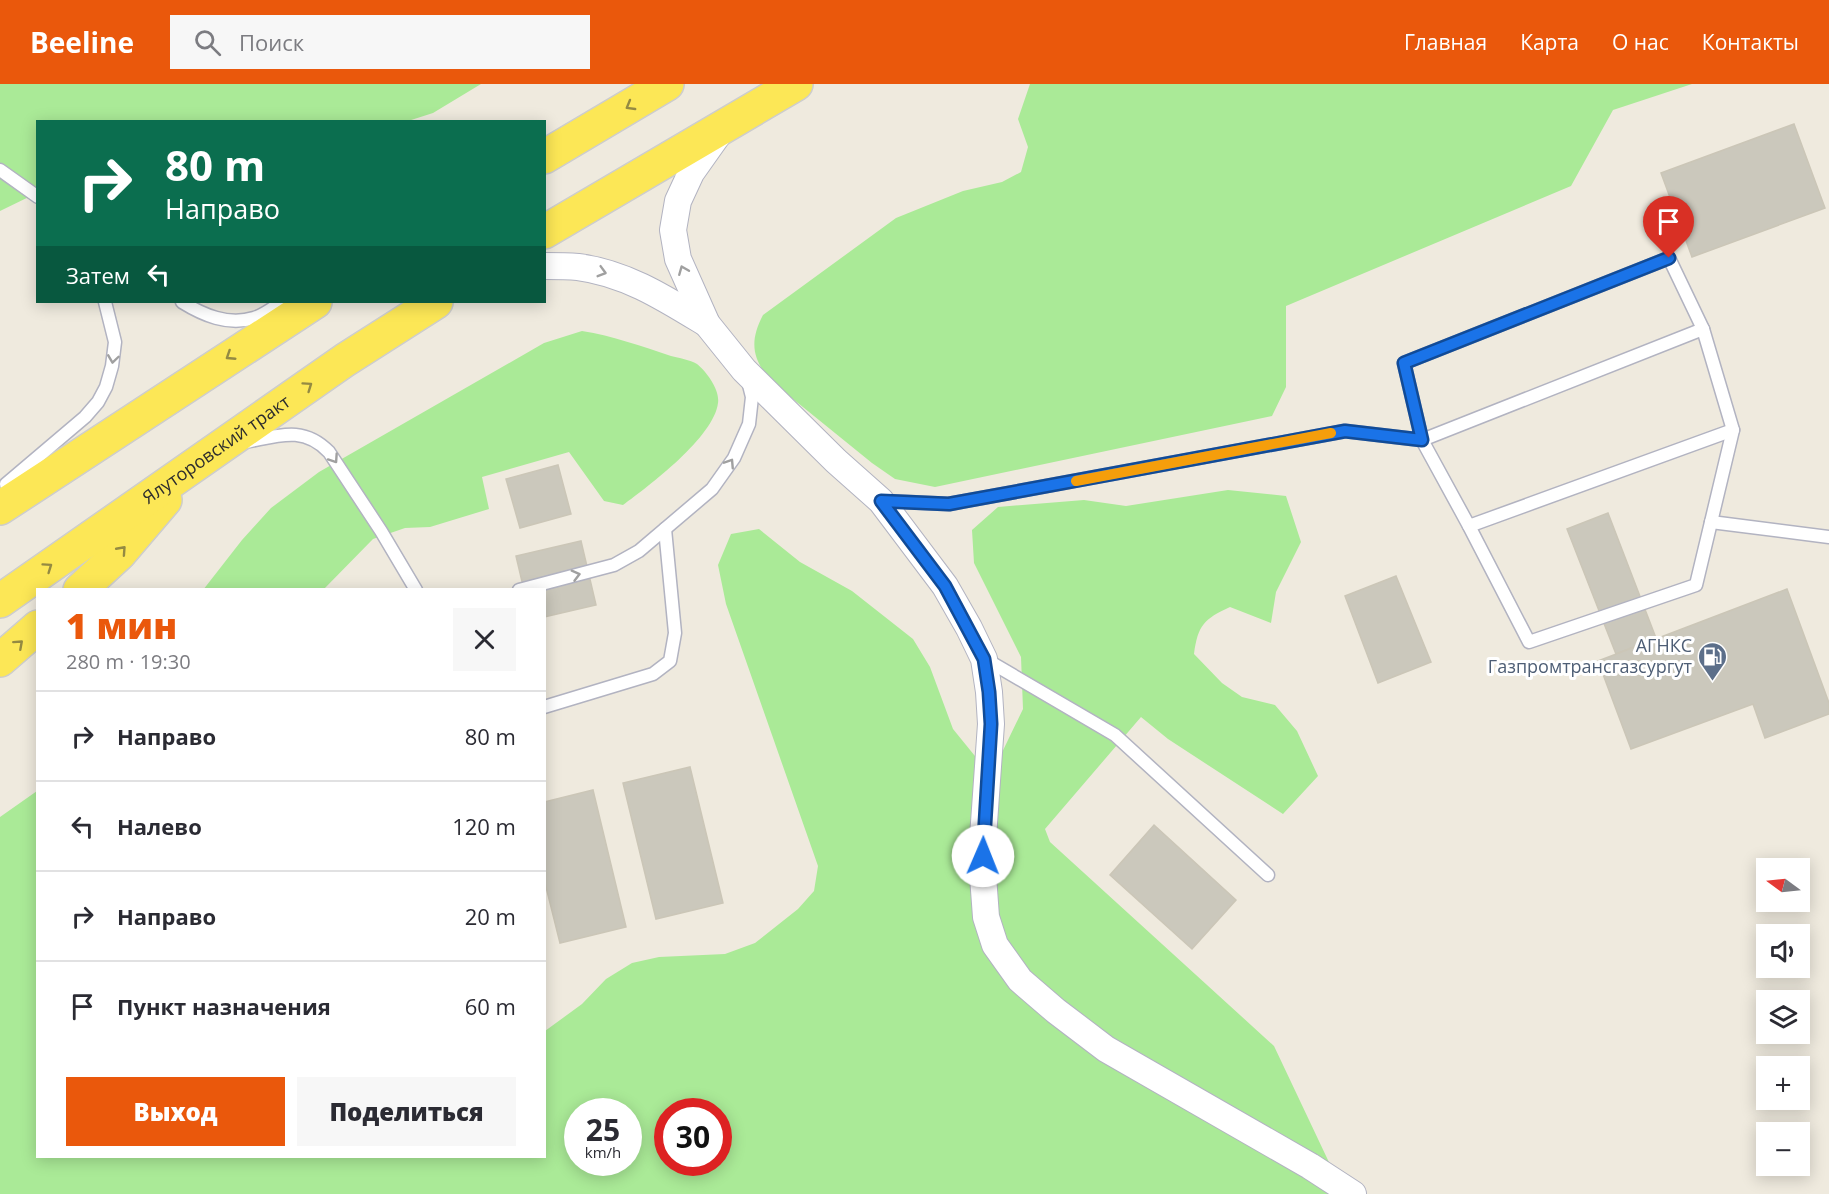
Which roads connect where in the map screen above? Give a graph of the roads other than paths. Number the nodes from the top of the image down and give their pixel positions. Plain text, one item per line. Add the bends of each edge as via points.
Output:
1 (667, 84) edge
2 (796, 84) edge
3 (727, 123) junction
4 (592, 127) junction
5 (546, 150) edge
6 (546, 156) edge
7 (0, 170) edge
8 (36, 196) edge
9 (546, 231) edge
10 (546, 266) edge
11 (105, 303) edge
12 (184, 303) edge
13 (280, 303) edge
14 (313, 303) edge
15 (434, 303) edge
16 (706, 324) junction
17 (1702, 329) junction
18 (744, 370) junction
19 (1733, 430) junction
20 (1422, 440) junction
21 (223, 446) junction
22 (191, 468) junction
23 (1, 492) edge
24 (881, 501) junction
25 (1711, 522) junction
26 (1469, 526) junction
27 (665, 529) junction
28 (1829, 537) edge
29 (82, 588) edge
30 (415, 588) edge
31 (527, 588) edge
32 (0, 601) edge
33 (36, 629) edge
34 (984, 659) junction
35 (0, 660) edge
36 (546, 706) edge
37 (1268, 875) dead end
38 (1353, 1194) edge

1 -> 4 main road
2 - 3 main road
3 - 9 main road
16 -> 3 street via 678,259 673,230 678,201 691,173
4 - 5 lane
4 - 6 main road
7 - 8 lane
10 -> 16 street via 577,267 629,281 652,290
11 -> 23 lane via 115,342 112,366 98,402
12 - 13 lane via 210,317 236,321 255,318
14 -> 23 main road via 161,401
21 -> 15 main road, Ялуторовский тракт
16 - 18 street
17 - 19 lane
17 - 20 lane
17 - 20 lane via 1669,258 1448,345 1404,363
18 - 24 street
27 -> 18 lane via 712,489 734,458 749,424 752,397
19 - 25 lane
19 - 26 lane
20 - 24 lane via 1345,431 949,504
20 - 26 lane
21 - 22 main road, Ялуторовский тракт
21 -> 30 lane via 288,434 321,443
29 -> 22 main road via 119,554
32 -> 22 main road, Ялуторовский тракт
24 - 34 street via 945,586
25 - 26 lane via 1696,585 1528,642
25 - 28 lane
31 -> 27 lane via 614,565
27 - 36 lane via 675,633 670,661 653,674
35 -> 33 main road
34 - 37 lane via 1115,735
34 - 38 street via 991,724 983,837 986,916 995,945 1020,980 1106,1049

